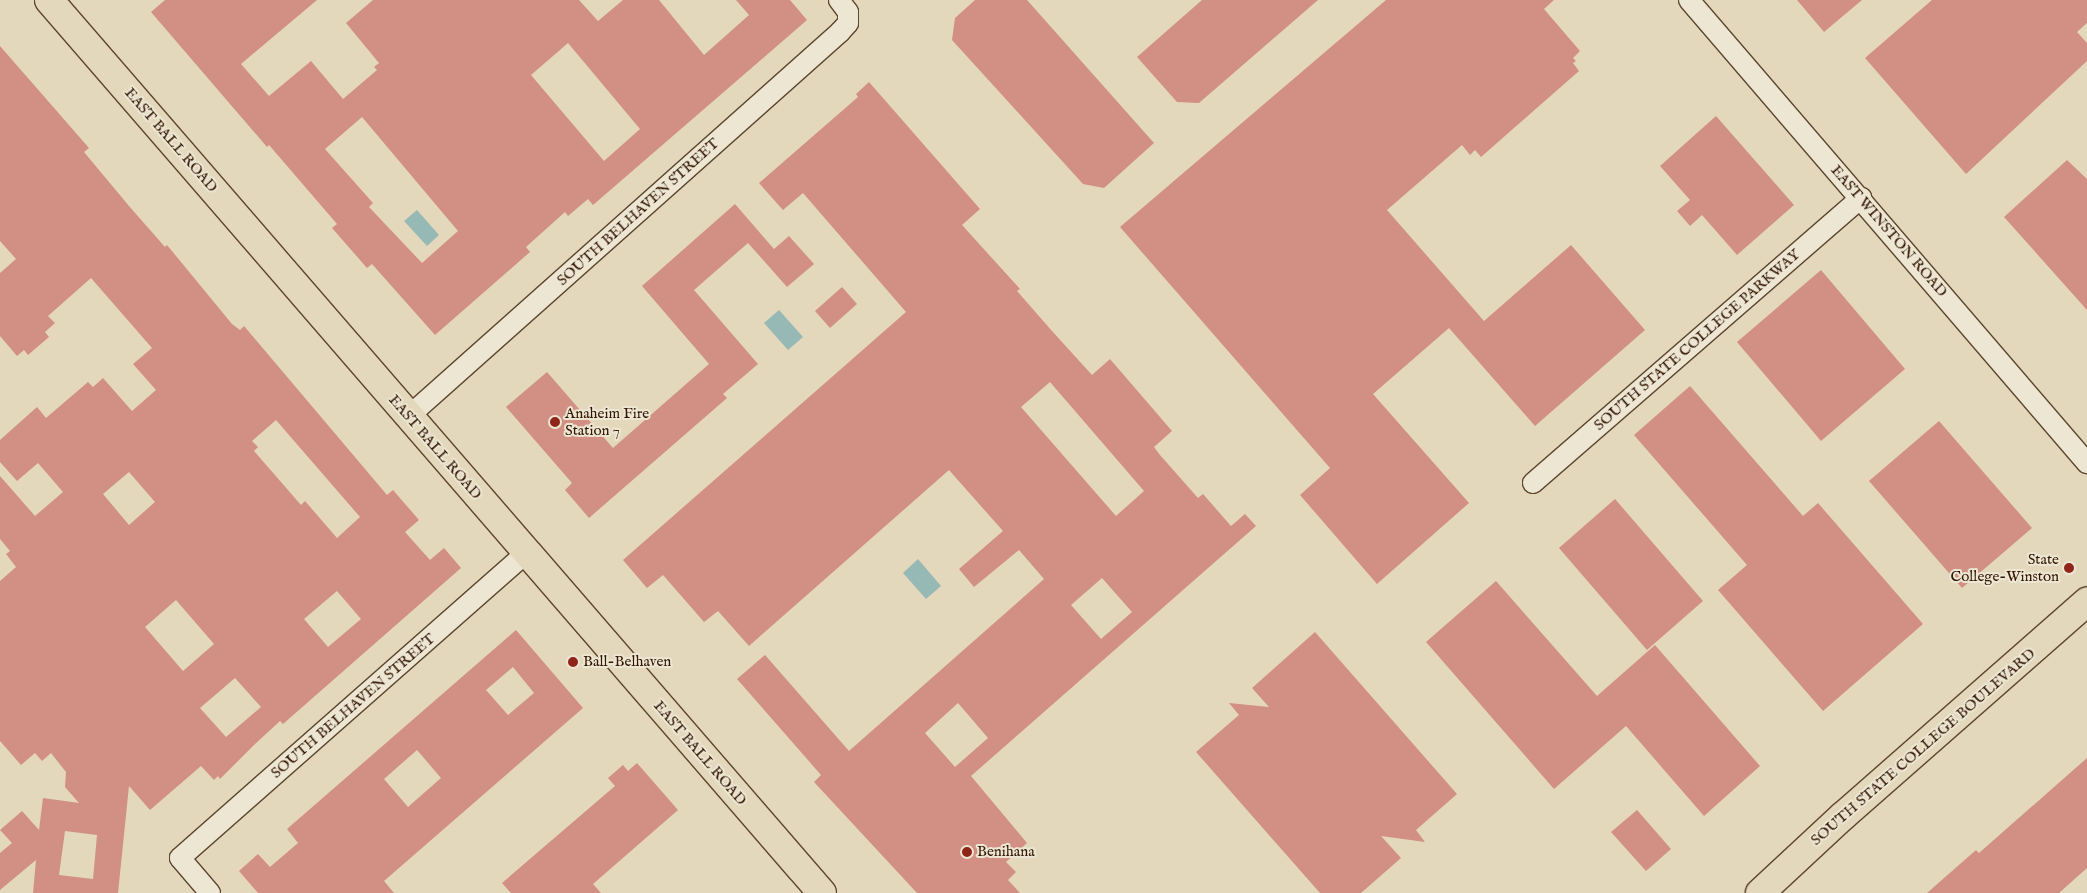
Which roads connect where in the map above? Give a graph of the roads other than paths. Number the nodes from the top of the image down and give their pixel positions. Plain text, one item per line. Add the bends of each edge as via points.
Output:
1 (49, 0) edge
2 (1689, 0) edge
3 (840, 1) edge
4 (1860, 198) junction
5 (409, 416) junction
6 (2087, 463) edge
7 (1533, 483) dead end
8 (526, 554) junction
9 (2087, 602) edge
10 (210, 893) edge
11 (822, 893) edge
12 (1760, 893) edge

1 - 5 main road, EAST BALL ROAD
2 - 4 street, EAST WINSTON ROAD
3 - 5 street, SOUTH BELHAVEN STREET via 848,12 848,23 840,32
4 - 6 street, EAST WINSTON ROAD
4 - 7 street, SOUTH STATE COLLEGE PARKWAY
5 - 8 main road, EAST BALL ROAD
8 - 10 street, SOUTH BELHAVEN STREET via 180,858
8 - 11 main road, EAST BALL ROAD
9 - 12 main road, SOUTH STATE COLLEGE BOULEVARD

